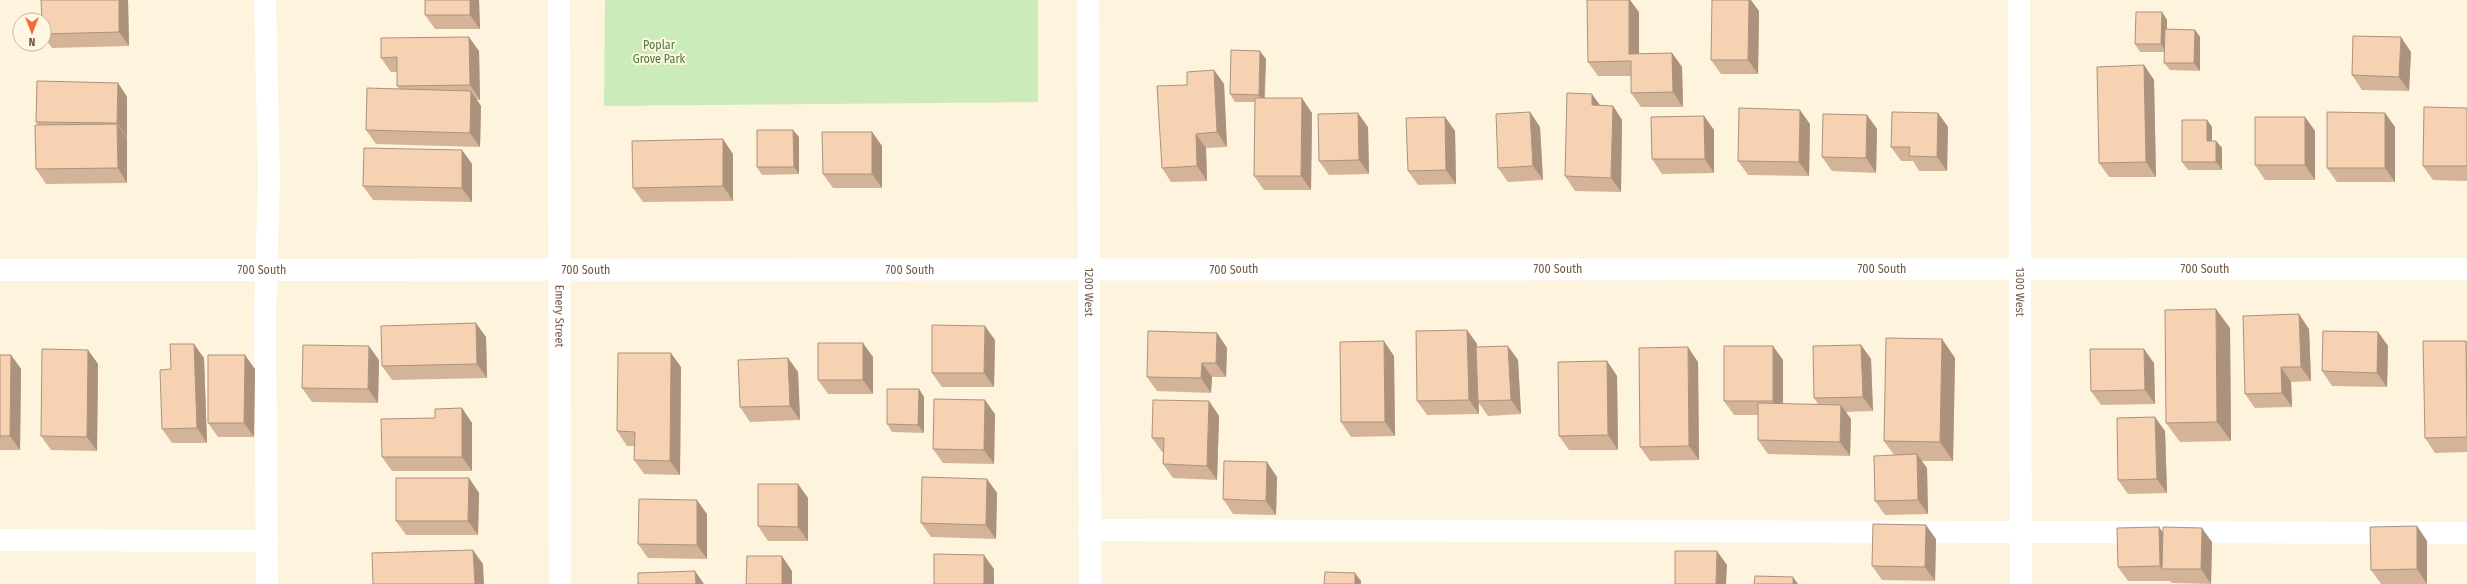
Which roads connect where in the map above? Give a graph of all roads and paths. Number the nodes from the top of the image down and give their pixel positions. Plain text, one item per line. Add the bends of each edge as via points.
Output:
1 (265, 0) edge
2 (559, 0) edge
3 (1088, 0) edge
4 (2020, 0) edge
5 (1088, 269) junction
6 (2020, 269) junction
7 (2467, 269) edge
8 (0, 270) edge
9 (266, 270) junction
10 (559, 270) junction
11 (1089, 530) junction
12 (2020, 532) junction
13 (2467, 533) edge
14 (0, 540) edge
15 (267, 541) junction
16 (267, 584) edge
17 (560, 584) edge
18 (1090, 584) edge
19 (2021, 584) edge

1 - 9 street via 269,178
2 - 10 street, Emery Street
3 - 5 street, 1200 West
4 - 6 street, 1300 West
5 - 6 street, 700 South
5 - 10 street, 700 South
5 - 11 street, 1200 West
6 - 7 street, 700 South
6 - 12 street, 1300 West
8 - 9 street, 700 South
9 - 10 street, 700 South
9 - 15 street
10 - 17 street, Emery Street
11 - 12 street
11 - 18 street, 1200 West
12 - 13 street
12 - 19 street, 1300 West
14 - 15 street
15 - 16 street

